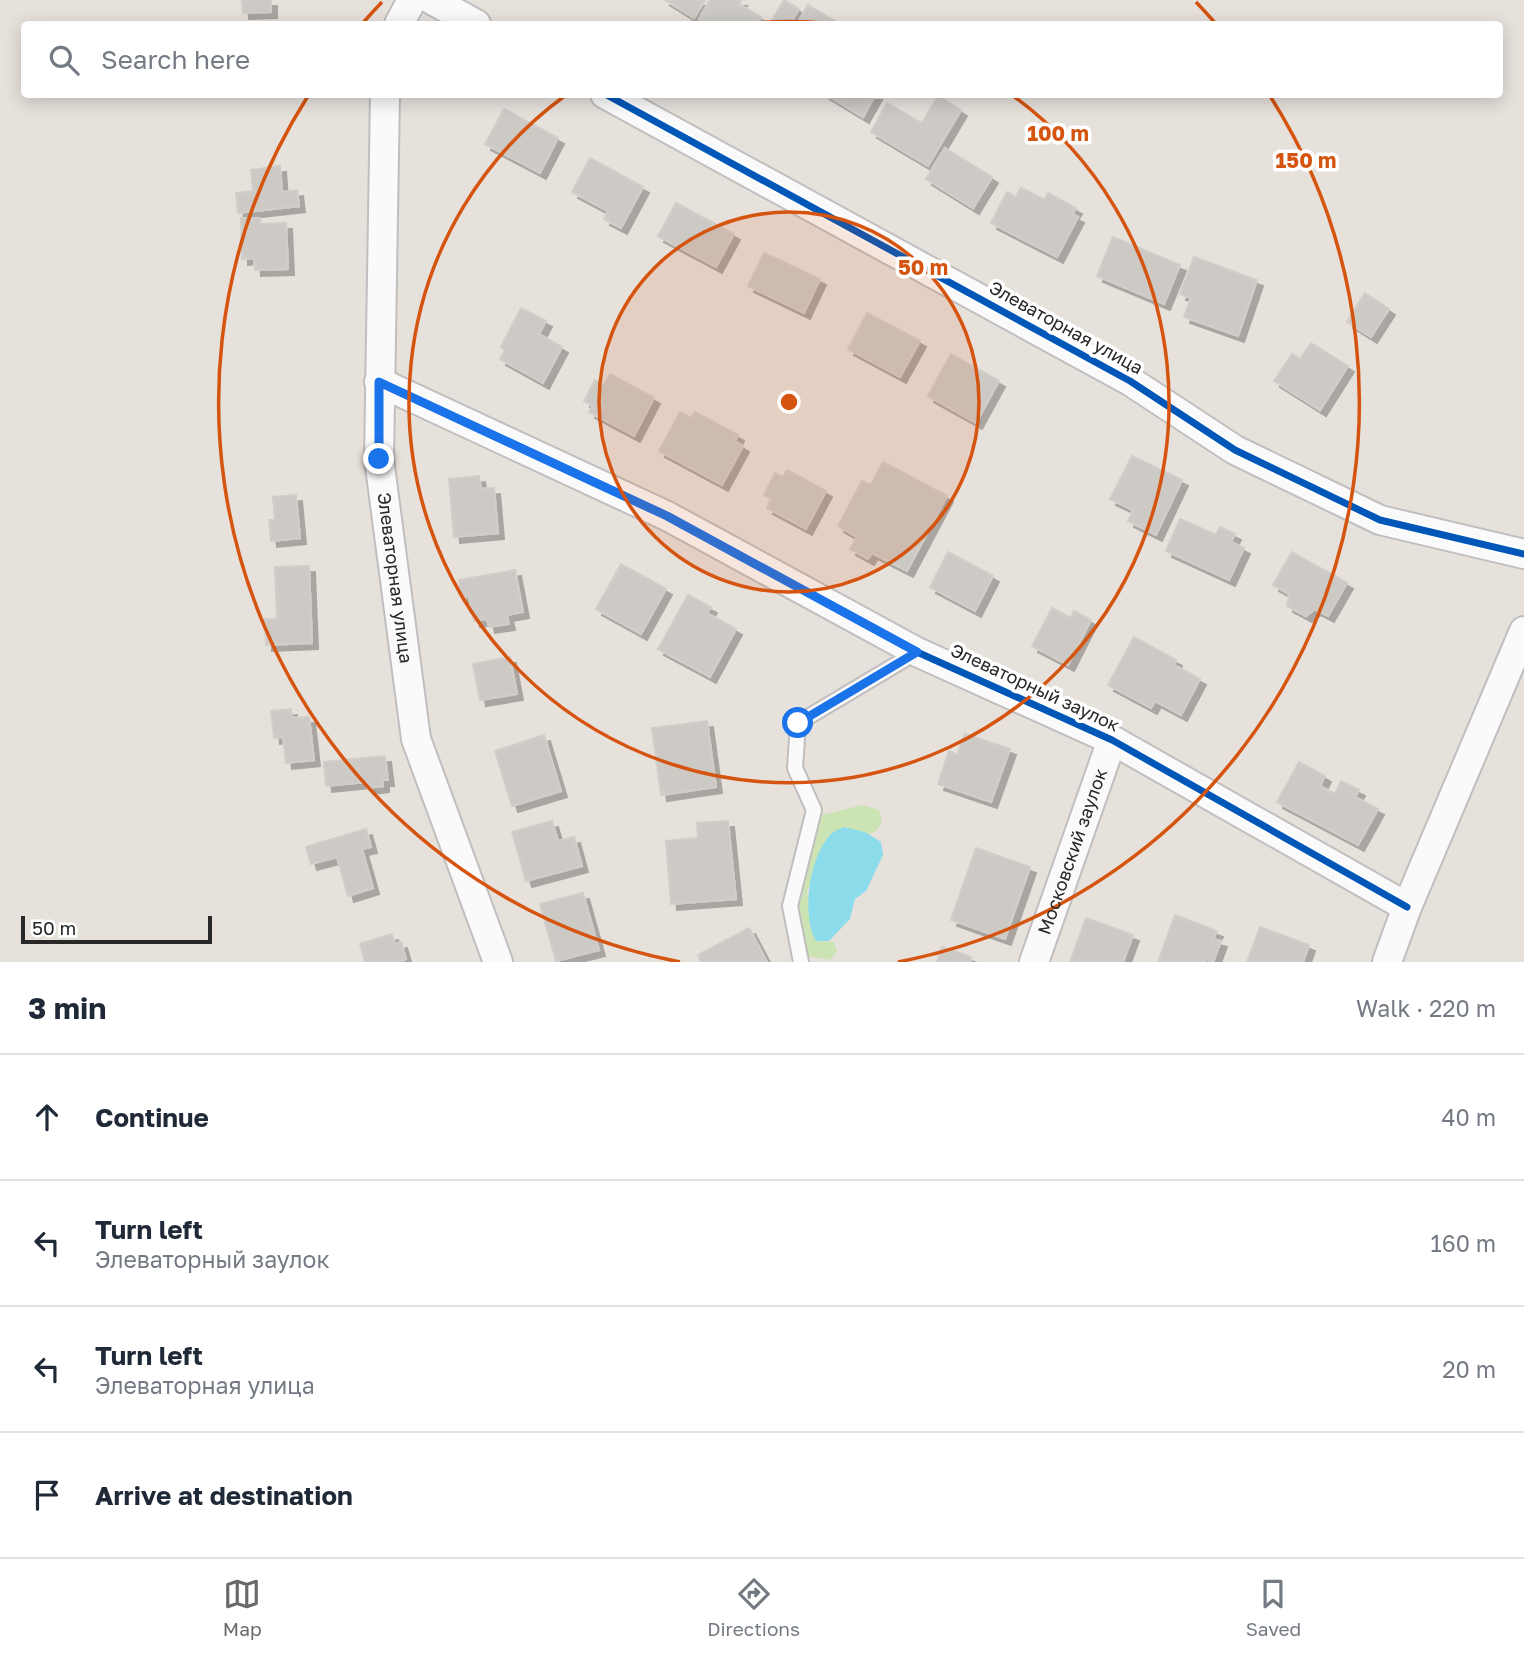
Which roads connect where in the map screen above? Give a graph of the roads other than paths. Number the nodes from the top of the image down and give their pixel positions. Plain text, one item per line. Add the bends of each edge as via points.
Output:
1 (412, 0) edge
2 (432, 0) edge
3 (401, 21) edge
4 (471, 21) edge
5 (385, 98) edge
6 (612, 98) edge
7 (379, 382) junction
8 (1524, 554) edge
9 (1524, 635) edge
10 (917, 652) junction
11 (1112, 740) junction
12 (1407, 907) junction
13 (498, 962) edge
14 (801, 962) edge
15 (1034, 962) edge
16 (1387, 962) edge

1 - 3 street
2 - 4 street
5 - 7 street, Элеваторная улица
6 - 8 street, Элеваторная улица via 1130,381 1235,450 1380,520
7 - 10 street, Элеваторный заулок via 667,516
7 - 13 street, Элеваторная улица via 379,459 415,739
9 - 12 street
10 - 11 street, Элеваторный заулок
10 - 14 lane via 798,723 795,768 814,810 790,906
11 - 12 street, Элеваторный заулок
11 - 15 street, Московский заулок
12 - 16 street

